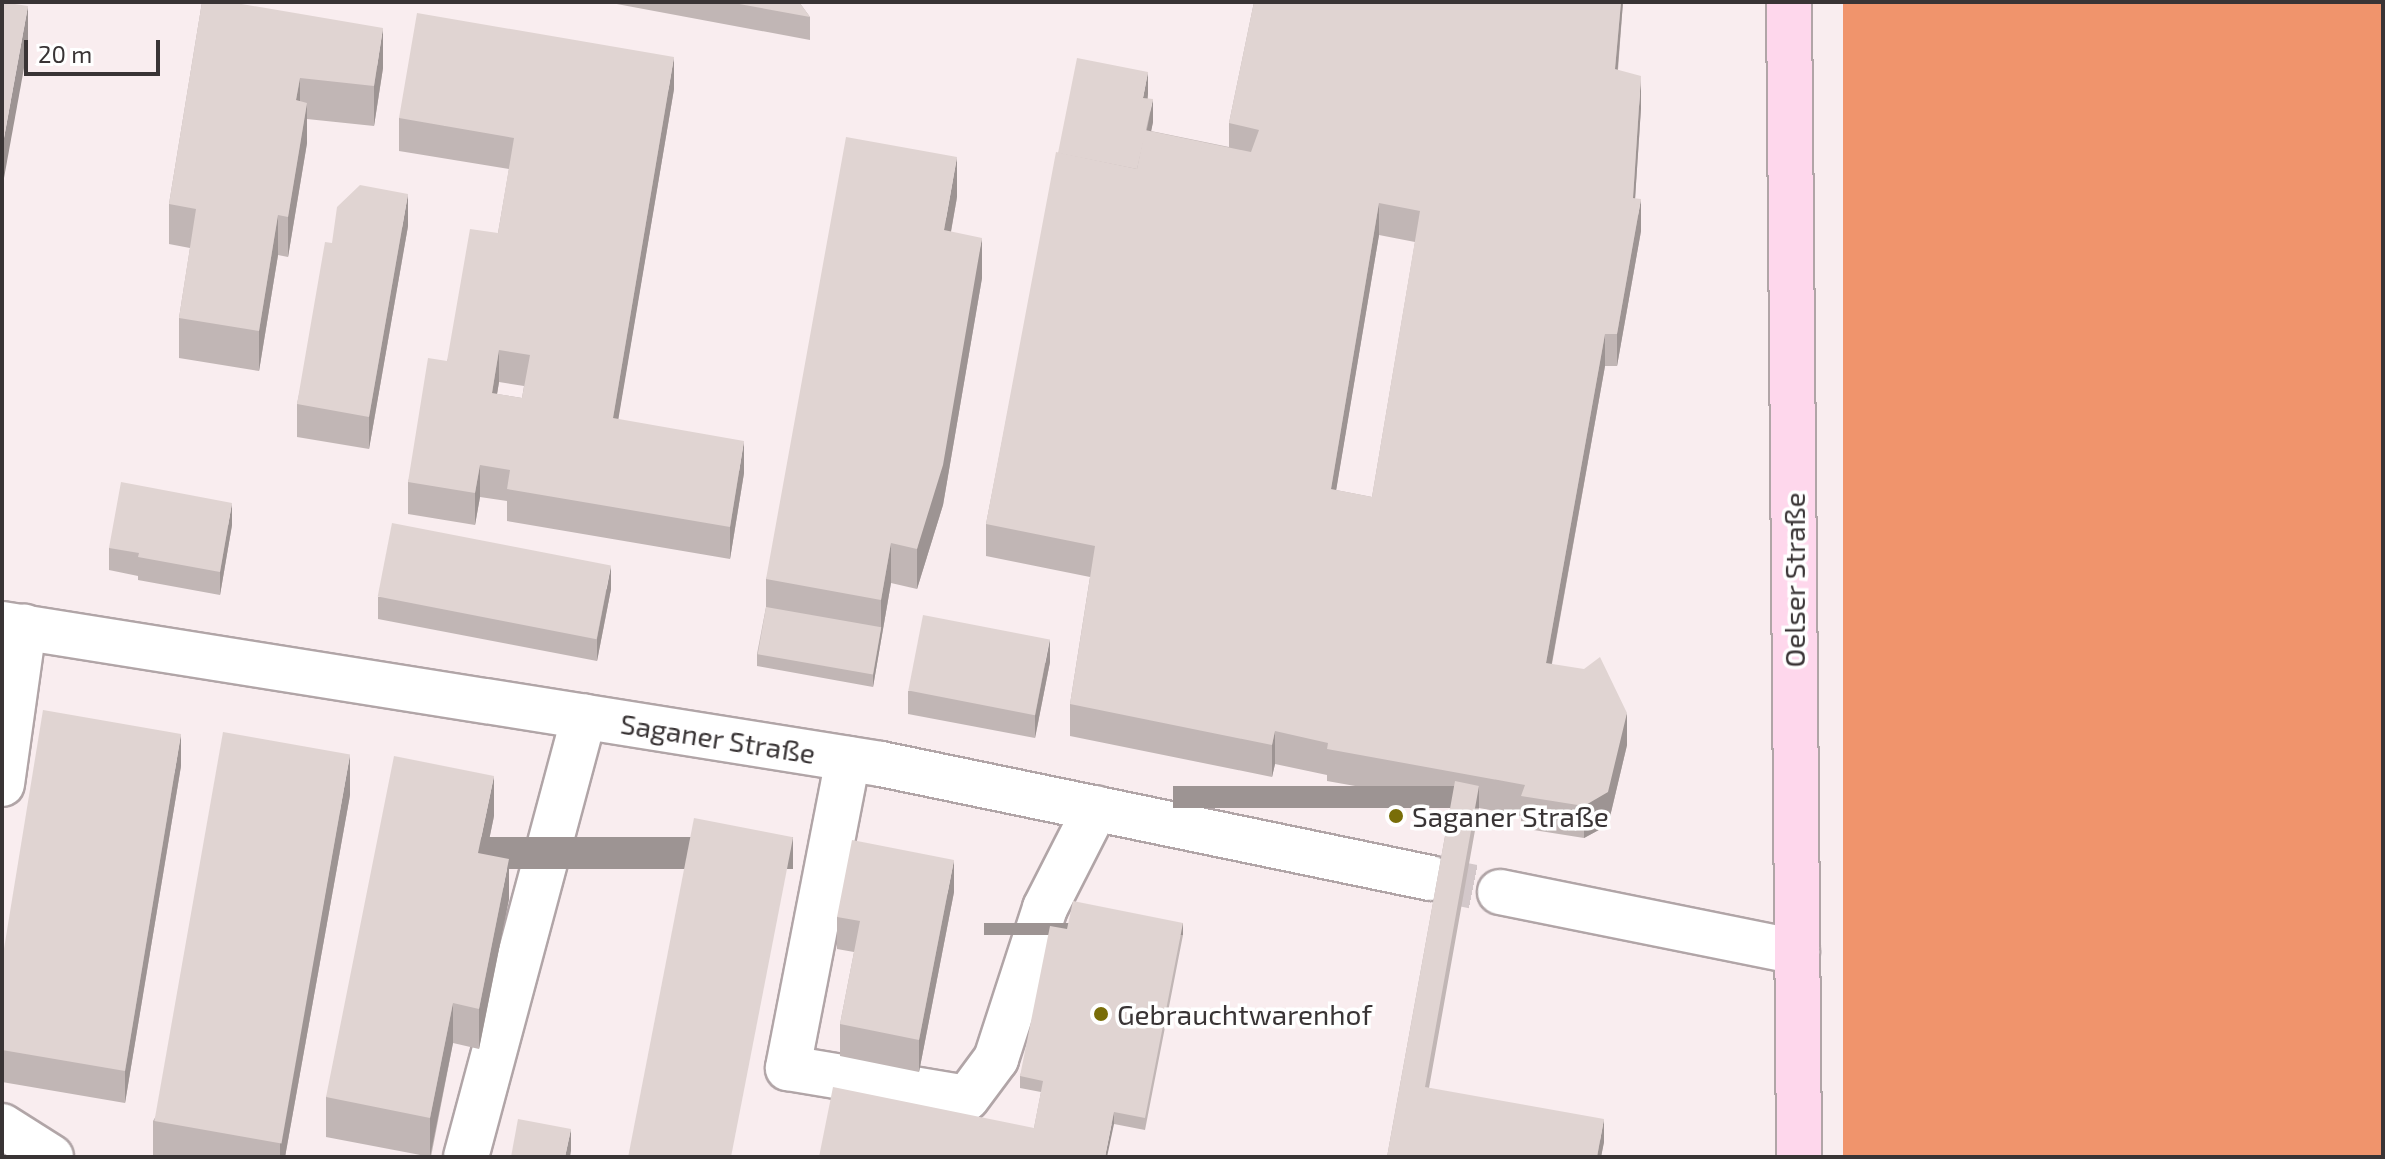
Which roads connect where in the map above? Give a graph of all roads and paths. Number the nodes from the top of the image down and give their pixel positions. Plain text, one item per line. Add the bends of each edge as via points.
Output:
1 (1789, 2) edge
2 (13, 625) edge
3 (584, 717) junction
4 (848, 759) junction
5 (2, 784) edge
6 (1096, 808) junction
7 (1430, 878) tunnel mouth
8 (1500, 892) tunnel mouth
9 (1797, 952) junction
10 (2, 1126) edge
11 (51, 1157) edge
12 (466, 1157) edge
13 (1799, 1157) edge

1 - 9 main road, Oelser Straße
2 - 3 street, Saganer Straße
2 - 5 street
3 - 4 street, Saganer Straße
3 - 12 street
4 - 6 street, Saganer Straße
4 - 6 street via 788,1068 967,1098 996,1059 1045,908
6 - 7 street, Saganer Straße
8 - 9 street
9 - 13 main road, Oelser Straße
10 - 11 street

